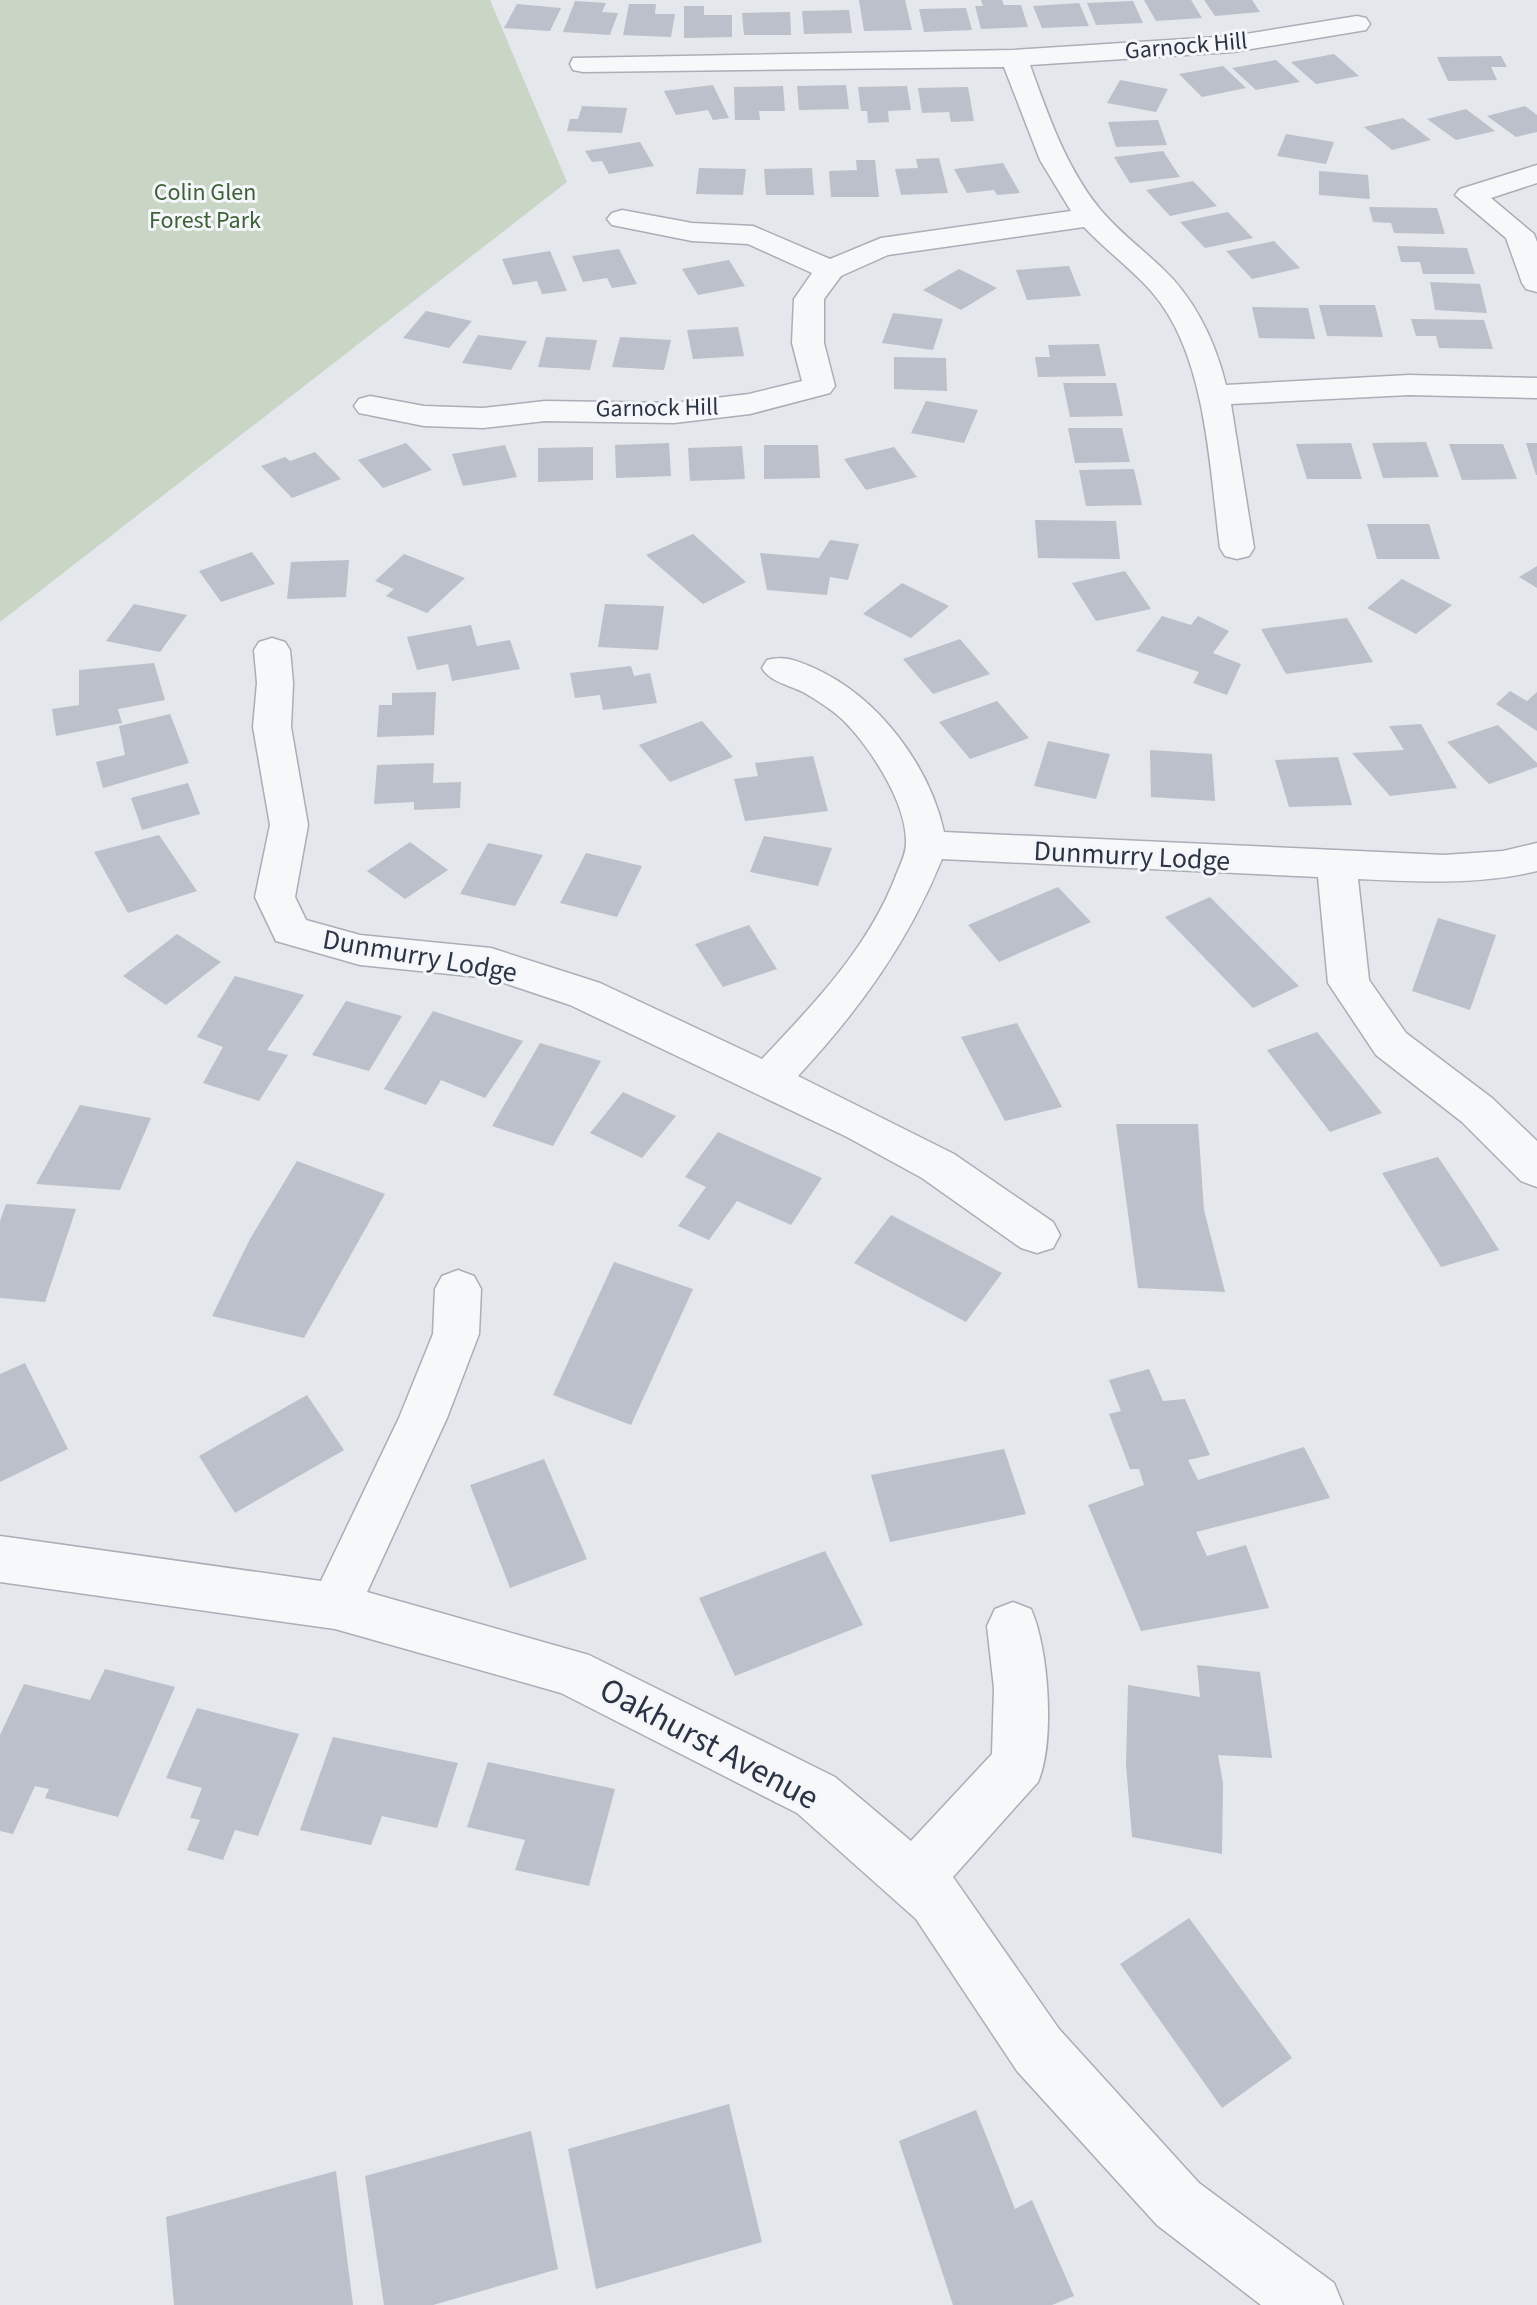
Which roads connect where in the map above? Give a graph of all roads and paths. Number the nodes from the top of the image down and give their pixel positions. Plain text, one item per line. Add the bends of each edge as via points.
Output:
1 (1357, 24) dead end
2 (1014, 58) junction
3 (583, 64) dead end
4 (1537, 174) edge
5 (1091, 217) junction
6 (622, 219) dead end
7 (830, 270) junction
8 (1537, 283) edge
9 (1537, 388) edge
10 (1216, 395) junction
11 (370, 406) dead end
12 (1237, 548) dead end
13 (272, 650) dead end
14 (780, 668) dead end
15 (926, 845) junction
16 (1537, 857) edge
17 (1337, 865) junction
18 (769, 1080) junction
19 (1537, 1169) edge
20 (1037, 1235) dead end
21 (458, 1289) dead end
22 (0, 1559) edge
23 (335, 1606) junction
24 (1013, 1626) dead end
25 (913, 1880) junction
26 (1312, 2305) edge

1 - 2 street, Garnock Hill via 1233,44
2 - 3 street, Garnock Hill
2 - 5 street via 1044,142
4 - 8 street via 1470,195 1519,234
5 - 7 street via 881,247
5 - 10 street via 1152,271 1187,322
6 - 7 street via 692,232 753,235
7 - 11 street, Garnock Hill via 809,299 808,343 819,386 750,404 674,413 545,411 483,418 424,416
9 - 10 street via 1409,385
10 - 12 street
13 - 18 street, Dunmurry Lodge via 272,727 289,825 275,897 290,931 360,950 491,963 585,994
14 - 15 street via 824,685 867,720 903,775
15 - 17 street, Dunmurry Lodge
15 - 18 street via 879,951
16 - 17 street, Dunmurry Lodge via 1444,869
17 - 19 street via 1349,983 1391,1044 1477,1110
18 - 20 street, Dunmurry Lodge via 938,1166
21 - 23 street via 456,1334
22 - 23 street, Oakhurst Avenue
23 - 25 street, Oakhurst Avenue via 571,1672 816,1795
24 - 25 street via 1020,1688 1019,1764
25 - 26 street, Oakhurst Avenue via 936,1899 1038,2050 1178,2204

